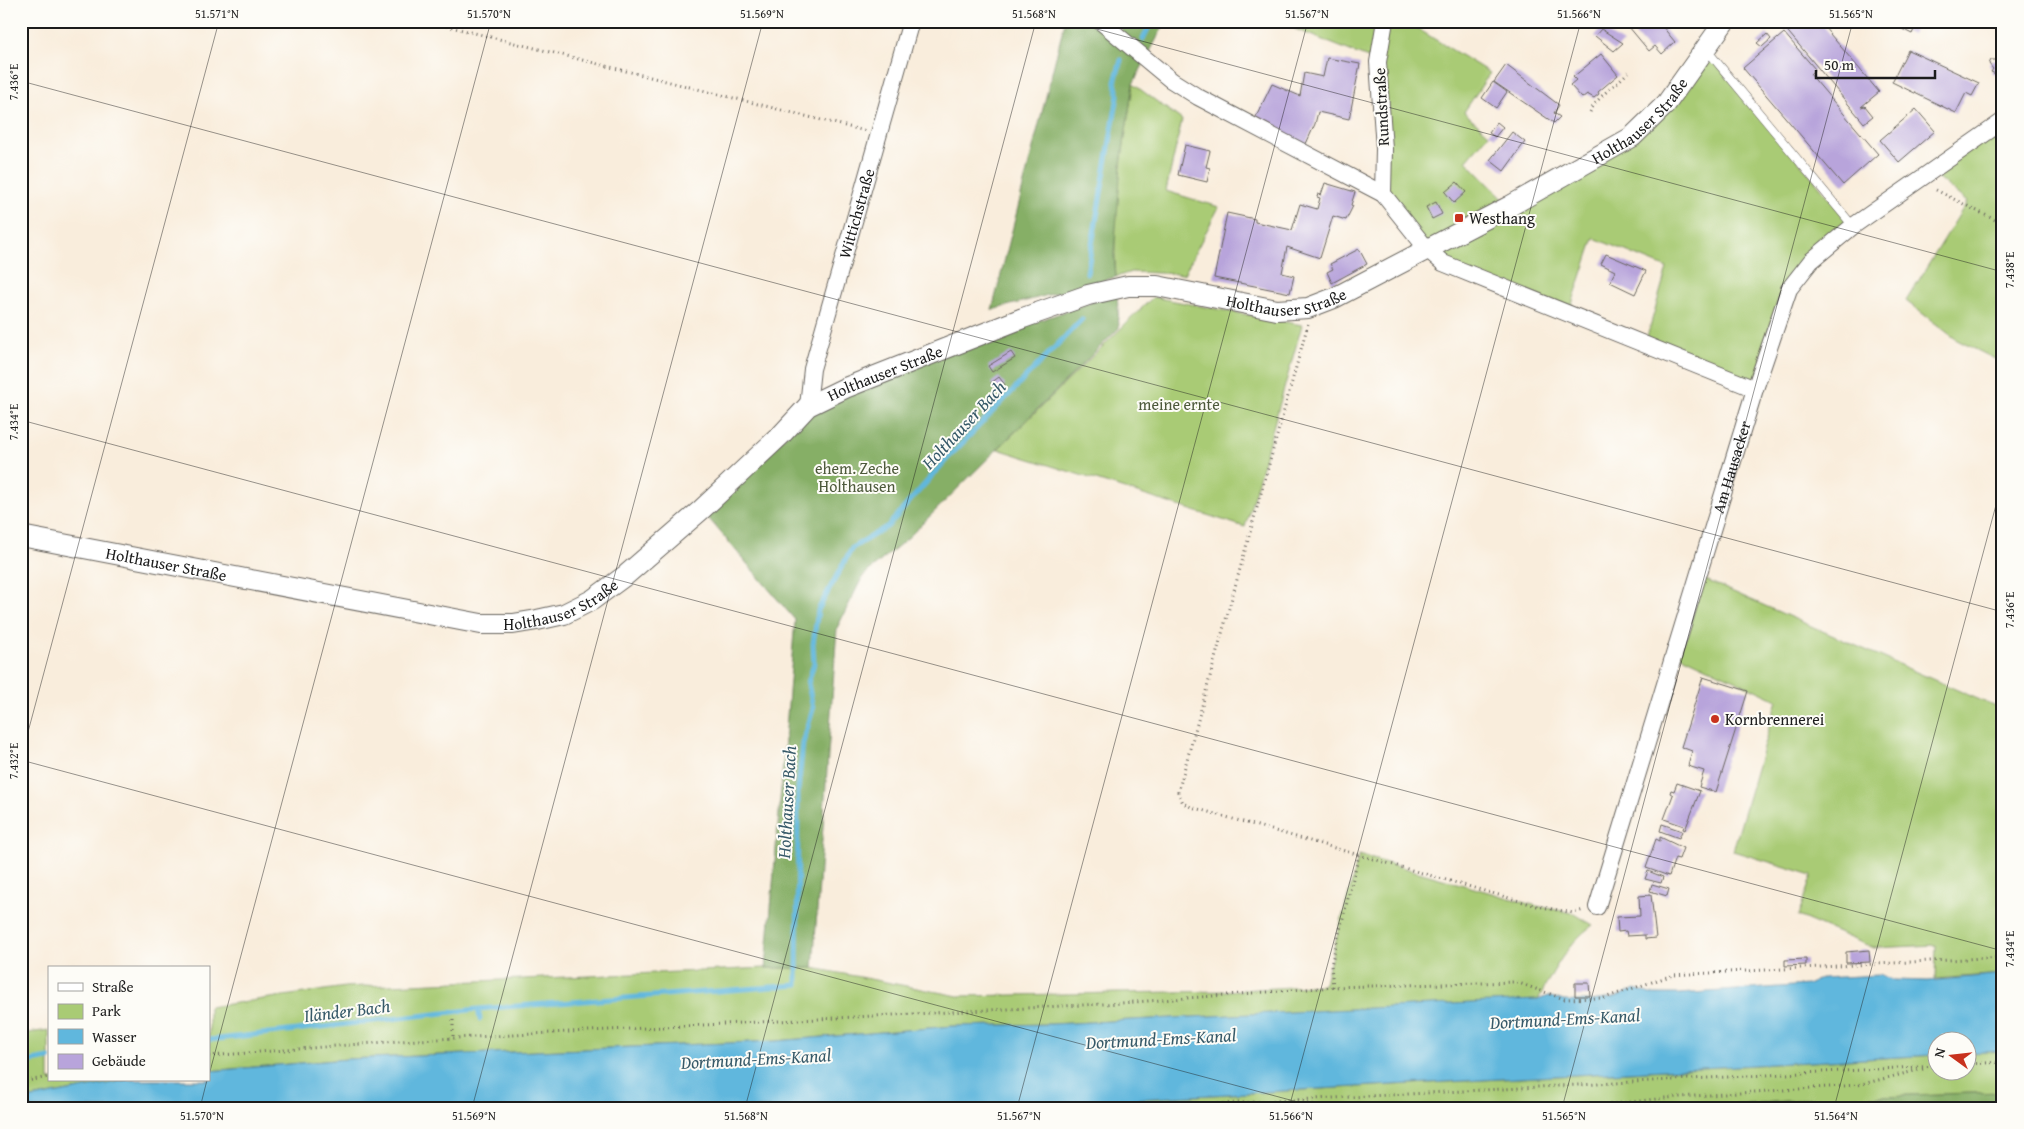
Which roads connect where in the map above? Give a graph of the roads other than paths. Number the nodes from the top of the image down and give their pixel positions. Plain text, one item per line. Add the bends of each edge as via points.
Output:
1 (911, 21) edge
2 (1100, 21) edge
3 (1385, 21) edge
4 (1725, 21) edge
5 (1706, 49) junction
6 (2003, 121) edge
7 (1383, 194) junction
8 (1853, 226) junction
9 (1427, 249) junction
10 (1755, 389) junction
11 (808, 406) junction
12 (21, 536) edge
13 (1598, 907) road end

1 - 11 street, Wittichstraße via 812,369
2 - 7 street via 1171,80 1198,97
3 - 7 street, Rundstraße via 1378,62 1384,149
4 - 5 street, Holthauser Straße
5 - 8 lane
5 - 9 street, Holthauser Straße via 1666,104 1632,138
6 - 8 street, Am Hausacker
7 - 9 street
8 - 10 street, Am Hausacker via 1811,261 1789,289
9 - 10 street via 1443,263
9 - 11 street, Holthauser Straße via 1334,298 1308,308 1276,310 1156,286 1128,286 1088,295 845,388
10 - 13 street, Am Hausacker
11 - 12 street, Holthauser Straße via 782,434 626,575 592,600 564,614 513,624 480,624

